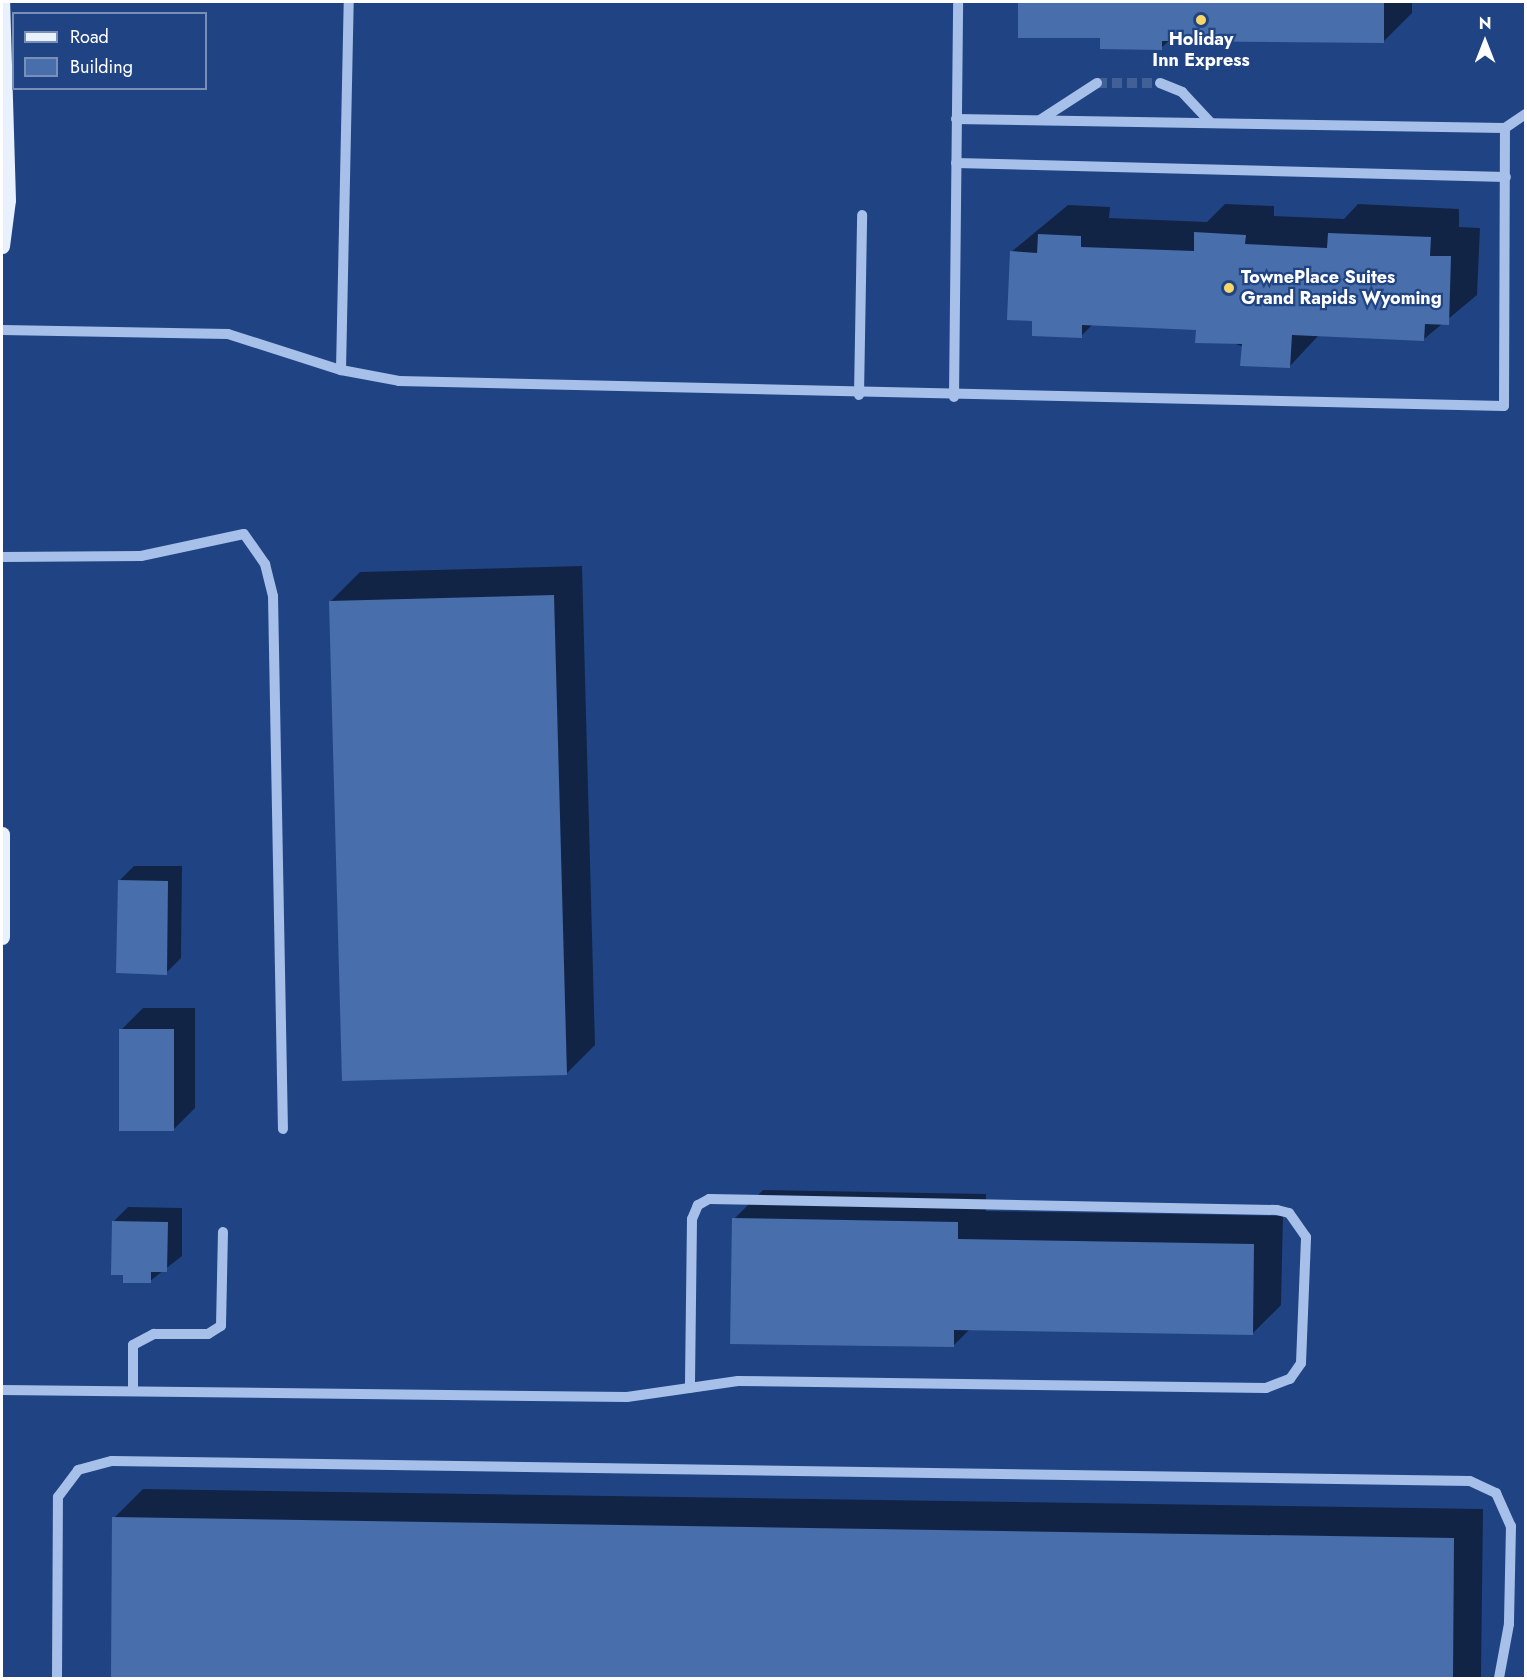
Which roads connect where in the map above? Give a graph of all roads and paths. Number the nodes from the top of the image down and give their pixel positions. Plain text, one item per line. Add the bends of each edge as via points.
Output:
1 (2, 2) edge
2 (349, 2) edge
3 (958, 2) edge
4 (1097, 82) tunnel mouth
5 (1160, 83) tunnel mouth
6 (1526, 114) edge
7 (956, 119) junction
8 (1040, 120) junction
9 (1211, 123) junction
10 (1505, 128) junction
11 (956, 164) junction
12 (1506, 177) junction
13 (862, 215) dead end
14 (2, 246) edge
15 (2, 330) edge
16 (341, 370) junction
17 (859, 395) junction
18 (954, 397) junction
19 (2, 557) edge
20 (2, 834) edge
21 (2, 937) edge
22 (283, 1129) dead end
23 (223, 1232) dead end
24 (690, 1388) junction
25 (2, 1390) edge
26 (133, 1390) junction
27 (57, 1678) edge
28 (1499, 1678) edge

1 - 14 main road via 8,200
2 - 16 lane
3 - 7 lane
4 - 8 lane
5 - 9 lane via 1182,92
6 - 10 lane
7 - 8 lane
7 - 11 lane
8 - 9 lane
9 - 10 lane
10 - 12 lane
11 - 12 lane
11 - 18 lane
12 - 18 lane via 1504,406
13 - 17 lane
15 - 16 lane via 204,331 257,340
16 - 17 lane via 399,381
17 - 18 lane
19 - 22 lane via 141,556 244,534 265,564 273,596
20 - 21 main road
23 - 26 lane via 221,1326 208,1334 154,1334 133,1345
24 - 24 lane via 762,1381 1266,1388 1290,1379 1301,1363 1306,1238 1289,1213 1276,1210 709,1199 698,1205 692,1220
24 - 26 lane via 627,1397
25 - 26 lane
27 - 28 lane via 58,1497 78,1470 112,1461 1470,1481 1496,1493 1510,1519 1509,1624

